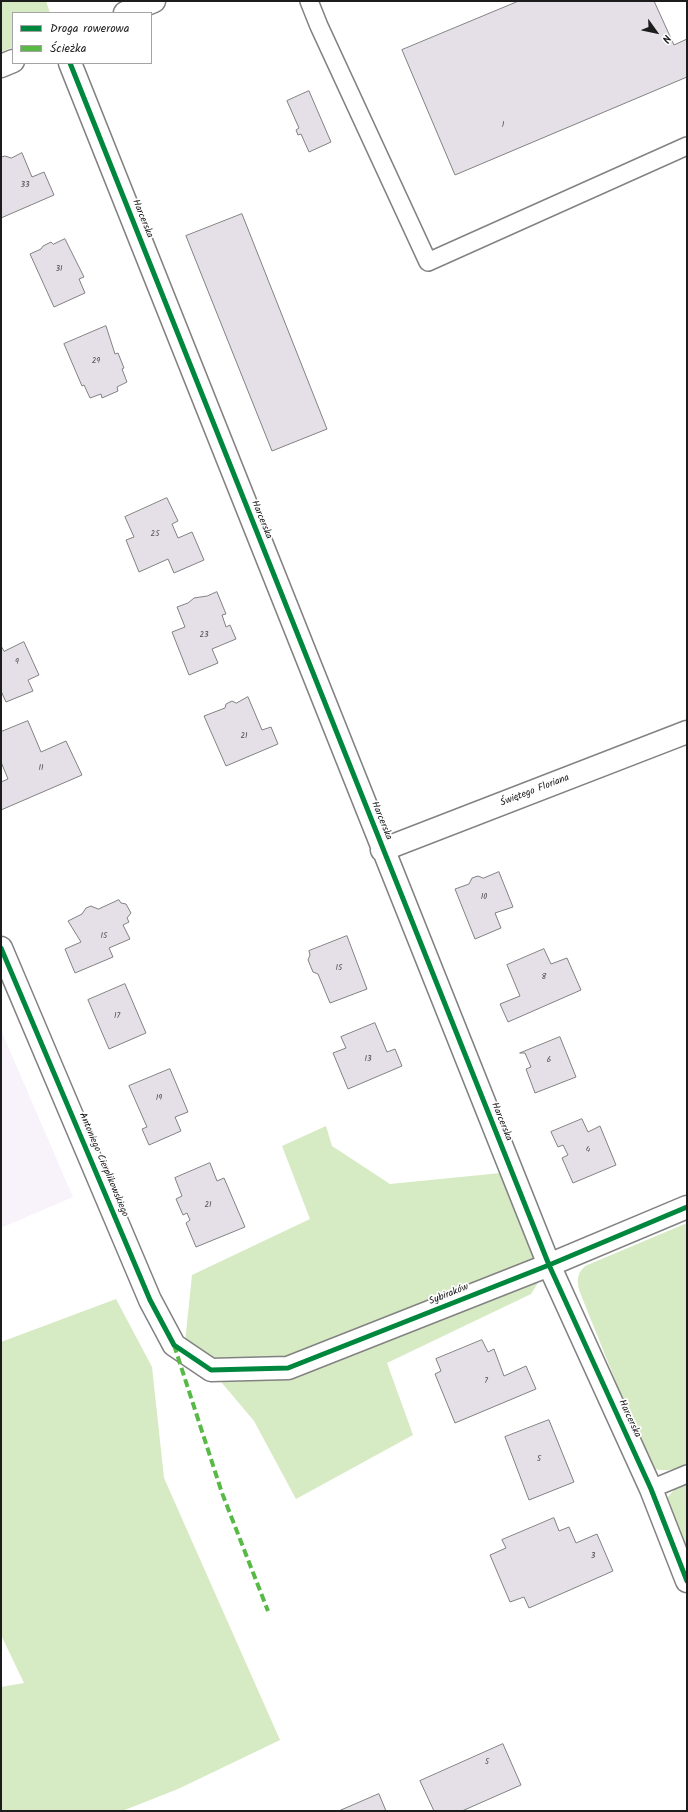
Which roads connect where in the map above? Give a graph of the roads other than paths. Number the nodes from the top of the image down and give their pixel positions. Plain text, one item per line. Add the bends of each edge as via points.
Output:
1 (154, 1) edge
2 (309, 1) edge
3 (127, 12) edge
4 (12, 61) edge
5 (70, 64) edge
6 (1, 66) edge
7 (687, 146) edge
8 (687, 732) edge
9 (382, 850) junction
10 (1, 948) edge
11 (687, 1207) edge
12 (549, 1265) junction
13 (211, 1370) joint
14 (687, 1474) edge
15 (651, 1489) junction
16 (687, 1581) edge

1 - 3 street
2 - 7 lane via 428,262
4 - 6 street
5 - 9 street, Harcerska
8 - 9 street, Świętego Floriana
9 - 12 street, Harcerska
10 - 13 street, Antoniego Cierplikowskiego via 150,1300 174,1346
11 - 12 street, Sybiraków
12 - 13 street, Sybiraków via 288,1368
12 - 15 street, Harcerska
14 - 15 lane
15 - 16 street, Harcerska

